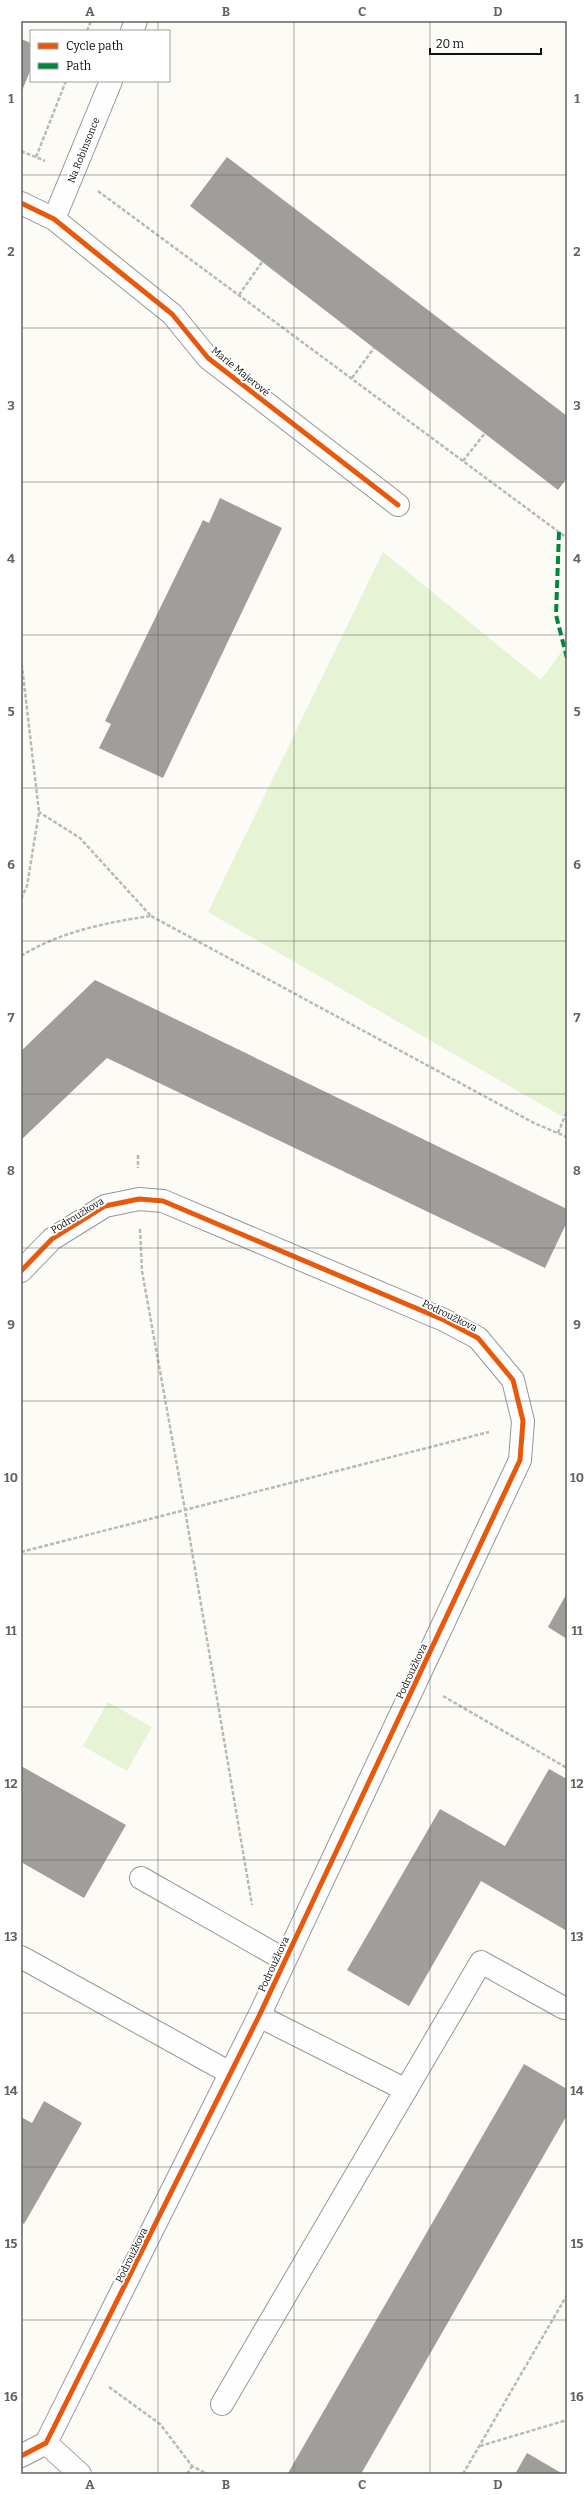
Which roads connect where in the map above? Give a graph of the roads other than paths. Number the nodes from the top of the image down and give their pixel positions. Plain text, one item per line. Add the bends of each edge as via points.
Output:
1 (111, 82) edge
2 (21, 203) edge
3 (54, 219) junction
4 (398, 506) dead end
5 (21, 1271) edge
6 (141, 1878) dead end
7 (21, 1957) edge
8 (285, 1960) junction
9 (564, 2008) dead end
10 (258, 2016) junction
11 (230, 2074) junction
12 (406, 2090) junction
13 (222, 2404) dead end
14 (46, 2443) junction
15 (21, 2456) edge
16 (80, 2474) edge

1 - 3 street, Na Robinsonce
2 - 3 street, Marie Majerové
3 - 4 street, Marie Majerové via 172,314 208,358
5 - 8 street, Podroužkova via 52,1239 105,1206 139,1199 163,1201 444,1320 478,1338 513,1380 522,1421 520,1460
6 - 8 street
7 - 11 street
8 - 10 street, Podroužkova
9 - 12 street via 481,1962
10 - 11 street, Podroužkova
10 - 12 street
11 - 14 street, Podroužkova
12 - 13 street
14 - 15 street
14 - 16 street

